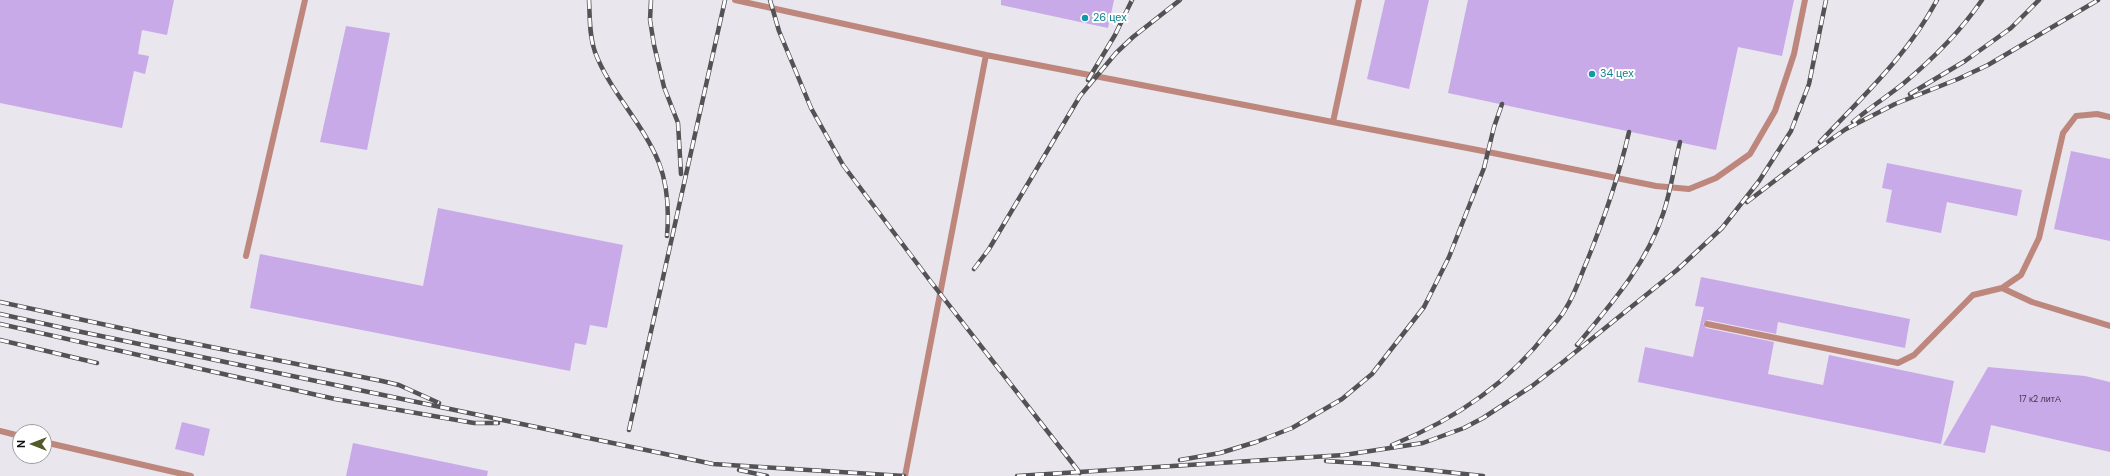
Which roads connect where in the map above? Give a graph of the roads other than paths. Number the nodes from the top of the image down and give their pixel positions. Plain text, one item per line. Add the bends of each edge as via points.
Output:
1 (305, 0) edge
2 (734, 0) edge
3 (1359, 0) edge
4 (1805, 0) edge
5 (986, 55) junction
6 (2110, 117) edge
7 (1333, 122) junction
8 (246, 256) dead end
9 (2002, 288) junction
10 (1707, 324) dead end
11 (2110, 326) edge
12 (0, 432) edge
13 (12, 434) edge
14 (52, 444) edge
15 (192, 476) edge
16 (904, 476) edge

1 - 8 lane
2 - 5 lane
3 - 7 lane
4 - 7 lane via 1794,54 1775,111 1750,154 1716,178 1689,188 1656,186
5 - 7 lane
5 - 16 lane
6 - 9 lane via 2097,114 2076,116 2063,133 2039,238 2021,275
9 - 10 lane via 1973,295 1914,355 1898,363
9 - 11 lane via 2032,302
12 - 13 lane
14 - 15 lane

